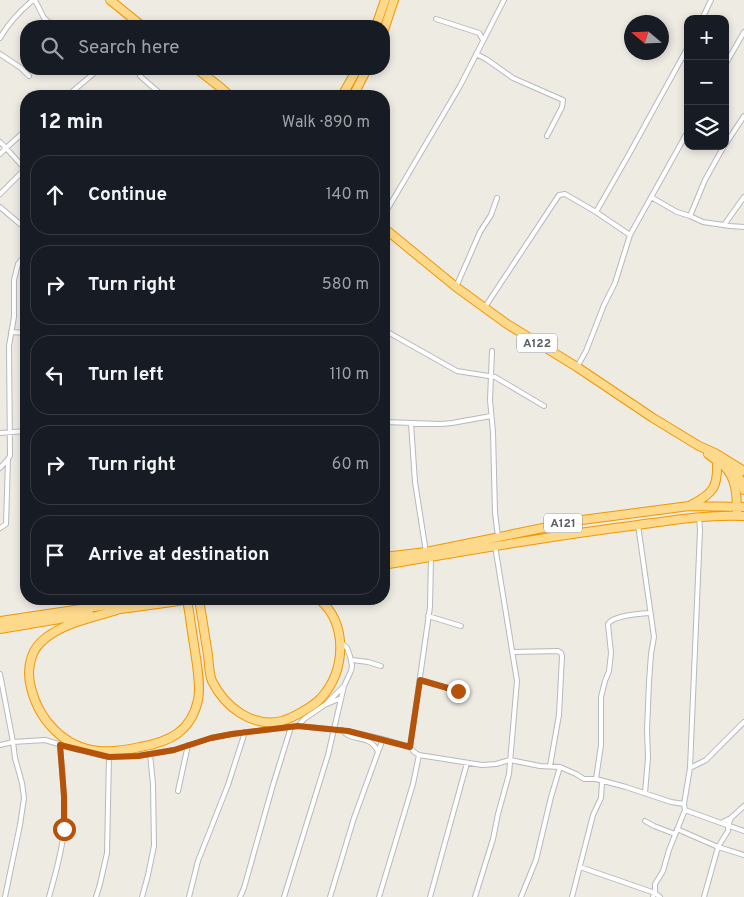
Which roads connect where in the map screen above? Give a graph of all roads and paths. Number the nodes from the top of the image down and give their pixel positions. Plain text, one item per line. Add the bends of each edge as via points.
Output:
1 (34, 0) edge
2 (110, 0) edge
3 (385, 0) edge
4 (394, 0) edge
5 (504, 0) edge
6 (711, 0) edge
7 (704, 15) edge
8 (436, 19) dead end
9 (46, 20) edge
10 (135, 20) edge
11 (378, 20) edge
12 (387, 20) edge
13 (744, 32) edge
14 (0, 38) edge
15 (483, 40) junction
16 (0, 54) edge
17 (476, 54) junction
18 (684, 54) edge
19 (728, 60) edge
20 (20, 67) edge
21 (92, 75) edge
22 (205, 75) edge
23 (354, 75) edge
24 (364, 75) edge
25 (140, 76) dead end
26 (220, 86) junction
27 (74, 90) edge
28 (156, 90) edge
29 (220, 90) edge
30 (224, 90) edge
31 (345, 90) edge
32 (356, 90) edge
33 (744, 116) edge
34 (20, 135) edge
35 (547, 136) dead end
36 (684, 138) edge
37 (729, 140) edge
38 (0, 142) edge
39 (6, 148) junction
40 (723, 150) edge
41 (0, 154) edge
42 (20, 163) edge
43 (20, 176) edge
44 (0, 194) edge
45 (651, 197) junction
46 (744, 197) edge
47 (497, 198) dead end
48 (390, 205) edge
49 (0, 207) edge
50 (596, 212) junction
51 (690, 216) junction
52 (20, 224) dead end
53 (724, 225) junction
54 (744, 227) edge
55 (390, 233) edge
56 (630, 235) junction
57 (20, 262) edge
58 (456, 287) junction
59 (484, 308) junction
60 (11, 332) junction
61 (20, 333) edge
62 (390, 333) edge
63 (492, 351) dead end
64 (577, 368) junction
65 (491, 376) junction
66 (544, 406) dead end
67 (491, 416) junction
68 (390, 422) edge
69 (411, 423) junction
70 (20, 431) edge
71 (9, 432) junction
72 (0, 433) edge
73 (698, 446) junction
74 (8, 459) junction
75 (717, 461) junction
76 (729, 462) junction
77 (0, 468) edge
78 (744, 471) edge
79 (744, 490) edge
80 (689, 506) junction
81 (740, 507) edge
82 (740, 516) edge
83 (699, 517) junction
84 (638, 525) junction
85 (0, 528) edge
86 (498, 536) junction
87 (495, 546) junction
88 (429, 554) junction
89 (390, 557) edge
90 (390, 564) edge
91 (96, 605) edge
92 (107, 605) edge
93 (151, 605) edge
94 (189, 605) edge
95 (200, 605) edge
96 (327, 605) edge
97 (86, 608) junction
98 (117, 610) junction
99 (650, 613) junction
100 (428, 616) junction
101 (0, 621) edge
102 (461, 626) dead end
103 (0, 629) edge
104 (340, 641) junction
105 (513, 652) junction
106 (352, 660) junction
107 (381, 666) dead end
108 (0, 674) edge
109 (420, 680) junction
110 (344, 686) junction
111 (458, 691) dead end
112 (341, 698) junction
113 (326, 704) junction
114 (744, 722) edge
115 (298, 726) junction
116 (291, 727) junction
117 (335, 729) junction
118 (342, 730) junction
119 (245, 732) junction
120 (382, 739) junction
121 (13, 742) junction
122 (0, 745) edge
123 (60, 745) junction
124 (188, 745) junction
125 (410, 747) junction
126 (378, 752) junction
127 (150, 754) junction
128 (419, 755) junction
129 (109, 757) junction
130 (510, 760) junction
131 (467, 763) junction
132 (550, 766) junction
133 (560, 767) junction
134 (690, 768) junction
135 (596, 780) junction
136 (602, 782) junction
137 (178, 791) dead end
138 (645, 793) junction
139 (684, 804) junction
140 (744, 806) edge
141 (685, 810) junction
142 (731, 818) junction
143 (645, 821) dead end
144 (721, 823) junction
145 (728, 826) junction
146 (676, 831) junction
147 (744, 831) edge
148 (718, 847) junction
149 (744, 855) edge
150 (580, 867) junction
151 (654, 895) edge
152 (6, 897) edge
153 (49, 897) edge
154 (96, 897) edge
155 (142, 897) edge
156 (190, 897) edge
157 (240, 897) edge
158 (284, 897) edge
159 (330, 897) edge
160 (379, 897) edge
161 (430, 897) edge
162 (474, 897) edge
163 (521, 897) edge
164 (572, 897) edge
165 (660, 897) edge
166 (704, 897) edge

1 - 9 street
1 - 14 street via 17,14
2 - 10 highway
3 - 11 highway
4 - 12 highway
5 - 15 street
6 - 7 street
8 - 15 street via 479,33
13 - 19 street
15 - 17 street
16 - 20 street
17 - 35 street via 518,80 563,100
17 - 48 street
18 - 50 street
21 - 27 street
22 - 26 highway
23 - 31 highway
24 - 32 highway
25 - 28 street
26 - 29 street
26 - 30 highway
33 - 37 street
34 - 39 street
36 - 45 street
38 - 39 street
39 - 41 street
39 - 42 street
40 - 51 street via 705,180
43 - 44 street
45 - 51 street
45 - 56 street
46 - 53 street
47 - 58 street
49 - 52 street
50 - 56 street
50 - 59 street via 565,194 559,195
51 - 53 street
53 - 54 street
55 - 58 highway, A122
56 - 64 street via 615,283
57 - 60 street via 14,280
58 - 59 highway, A122
59 - 64 highway, A122
60 - 61 street
60 - 71 street
62 - 65 street via 457,371
63 - 65 street
64 - 73 highway, A122
65 - 66 street
65 - 67 street
67 - 69 street via 452,423
67 - 86 street
68 - 69 street
69 - 88 street via 415,482
70 - 71 street
71 - 72 street
71 - 74 street
73 - 75 highway, A122
73 - 76 highway, A122
74 - 77 street
74 - 85 street via 6,524
75 - 80 highway via 713,490
75 - 81 highway, A122 via 732,478
76 - 78 highway
76 - 79 highway, A122
80 - 81 highway, A121
80 - 86 highway, A121 via 582,520
81 - 82 highway, A122
82 - 83 highway, A121
83 - 84 highway, A121
83 - 134 street
84 - 87 highway, A121
84 - 99 street
86 - 88 highway, A121
87 - 88 highway, A121
87 - 105 street
88 - 89 highway, A121
88 - 90 highway, A121
88 - 100 street via 431,589
91 - 97 highway
92 - 97 highway
93 - 98 highway, bridge
94 - 98 highway via 199,676 198,700 192,717 170,739 121,751 98,751 63,738 49,724 33,697 30,664 40,642 62,627
95 - 104 highway via 211,679 223,699 245,717 266,722 283,720 321,699 334,678
96 - 104 highway via 337,624
97 - 101 highway
98 - 103 highway
99 - 135 street via 617,618 608,624 611,652 601,697 601,745
99 - 138 street via 654,637
100 - 102 street
100 - 109 street
104 - 106 street
105 - 130 street via 517,682
105 - 132 street via 558,651 562,656 560,715
106 - 107 street
106 - 110 street via 351,672
108 - 121 street
109 - 111 street
109 - 125 street
110 - 112 street
110 - 113 street
112 - 113 street
112 - 117 street
113 - 115 street
114 - 134 street via 706,760
115 - 116 street
115 - 117 street
116 - 119 street
116 - 157 street
117 - 118 street
117 - 158 street
118 - 120 street
118 - 126 street via 348,736 368,740
119 - 124 street
119 - 156 street via 198,862
120 - 125 street
120 - 126 street
121 - 122 street
121 - 123 street via 45,740
121 - 152 street via 24,798
123 - 129 street
123 - 153 street via 64,829
124 - 127 street
124 - 137 street
125 - 128 street
126 - 159 street
127 - 129 street
127 - 155 street via 154,846
128 - 131 street
128 - 160 street
129 - 154 street via 106,853
130 - 131 street via 482,765
130 - 132 street
130 - 162 street via 510,774 493,839
131 - 161 street
132 - 133 street
133 - 135 street via 584,779
133 - 163 street via 536,860
134 - 139 street
135 - 136 street
136 - 138 street
136 - 150 street via 601,798 592,815
138 - 139 street
139 - 141 street
140 - 142 street
141 - 144 street
141 - 146 street
142 - 144 street
142 - 145 street
143 - 146 street
144 - 145 street
145 - 147 street
145 - 148 street
146 - 148 street
146 - 151 street via 663,871 655,884
148 - 149 street
148 - 166 street
150 - 151 street
150 - 164 street
151 - 165 street

